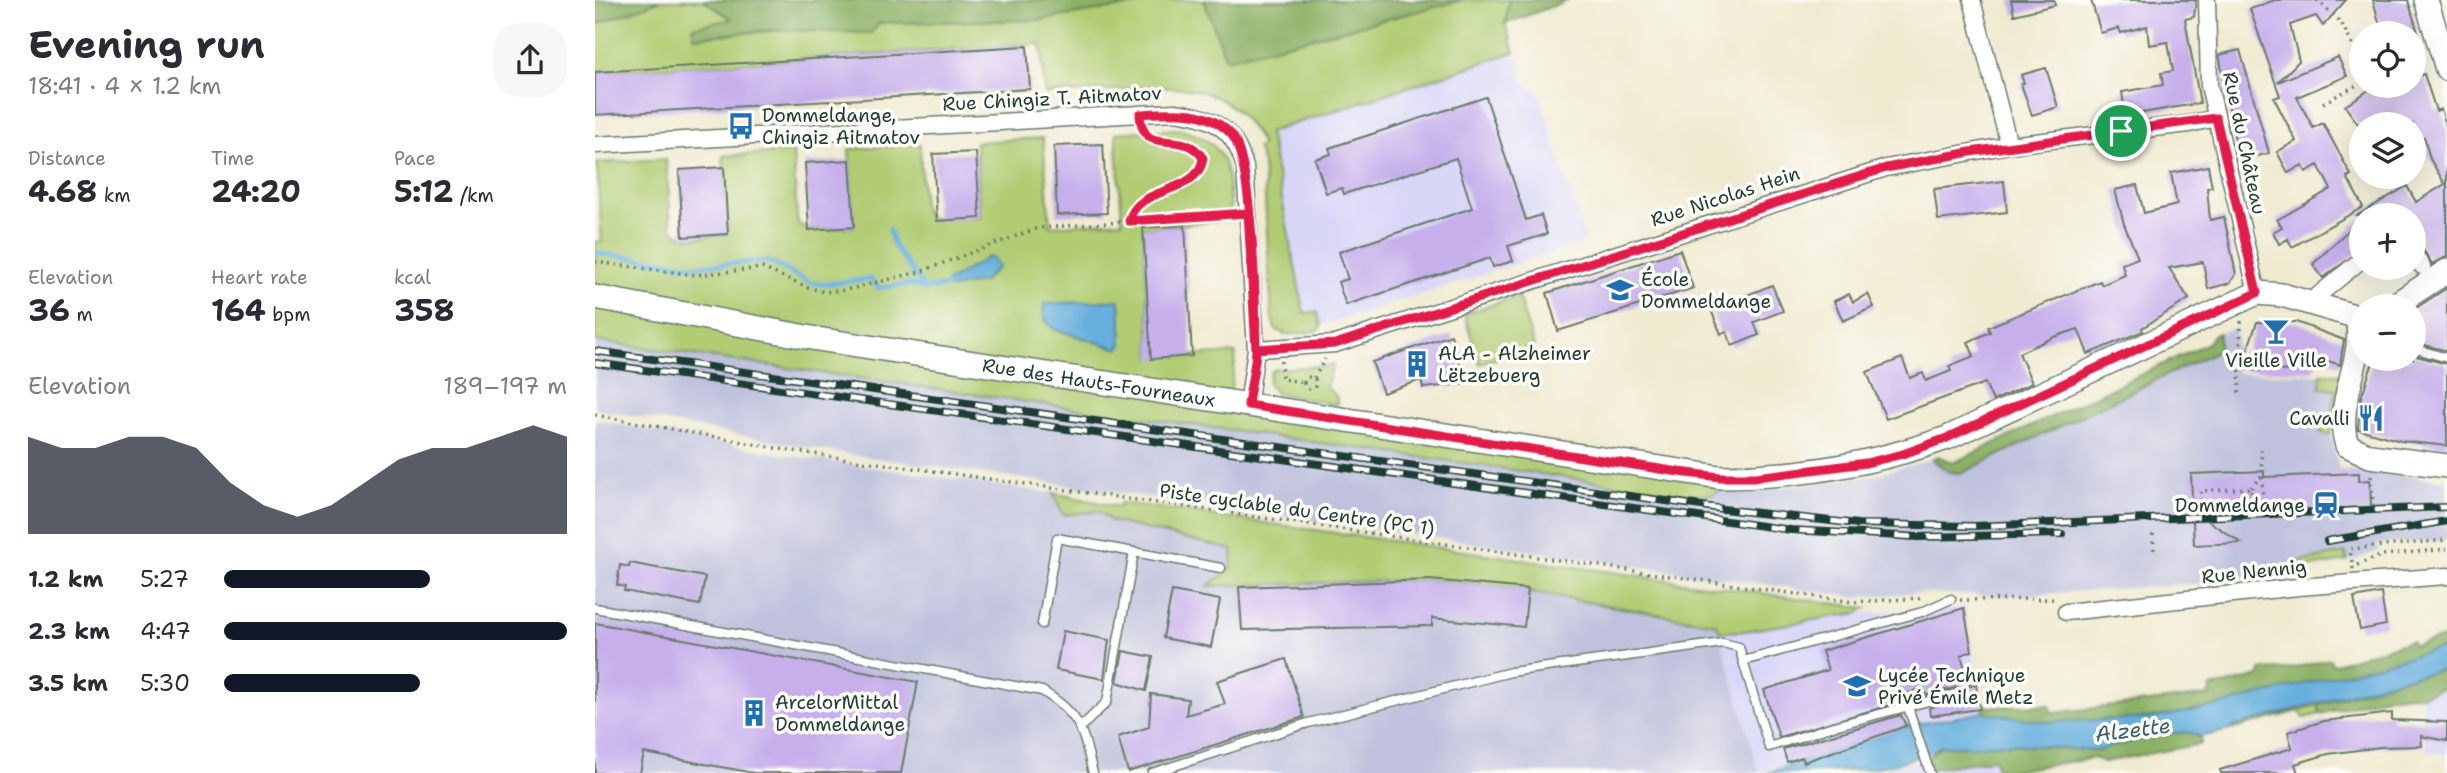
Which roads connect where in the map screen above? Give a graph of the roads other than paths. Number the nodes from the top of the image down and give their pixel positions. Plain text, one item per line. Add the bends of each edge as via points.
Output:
1 (1972, 0) edge
2 (2207, 0) edge
3 (2427, 0) edge
4 (2447, 69) edge
5 (2216, 118) junction
6 (595, 145) edge
7 (2010, 145) junction
8 (2349, 270) edge
9 (2447, 271) edge
10 (2257, 293) junction
11 (2412, 294) edge
12 (595, 297) edge
13 (2309, 303) junction
14 (2349, 321) edge
15 (1256, 349) junction
16 (2426, 352) edge
17 (2447, 358) edge
18 (2352, 371) edge
19 (1248, 405) junction
20 (2447, 466) edge
21 (1133, 552) junction
22 (1221, 568) dead end
23 (2447, 576) edge
24 (1951, 599) road end
25 (595, 608) edge
26 (2066, 612) dead end
27 (1042, 624) dead end
28 (1744, 661) junction
29 (1959, 693) dead end
30 (1908, 707) junction
31 (1081, 727) junction
32 (1929, 771) edge
33 (1093, 773) edge
34 (1153, 773) edge

1 - 7 street
2 - 5 street, Rue du Château via 2209,85
3 - 4 street
5 - 7 street, Rue Nicolas Hein
5 - 10 street, Rue du Château
6 - 15 street, Rue Chingiz T. Aitmatov via 1175,112 1204,116 1230,134 1245,167
7 - 15 street, Rue Nicolas Hein via 1841,181 1335,344
8 - 13 street
9 - 11 street
10 - 13 street
10 - 19 street, Rue des Hauts-Fourneaux via 1947,438 1866,463 1756,477 1679,472
12 - 19 street, Rue des Hauts-Fourneaux via 817,338
13 - 14 street
15 - 19 street, Rue Chingiz T. Aitmatov
16 - 17 lane
18 - 20 street via 2342,431 2347,444 2370,456
21 - 22 lane
21 - 27 lane via 1057,538
21 - 31 lane via 1107,702
23 - 26 street, Rue Nennig
24 - 28 lane via 1922,612
25 - 31 lane via 1017,684 1042,691 1065,705
28 - 30 lane via 1769,747
28 - 34 lane via 1739,647 1723,643 1511,671 1308,723
29 - 30 lane
30 - 32 lane
31 - 33 lane

